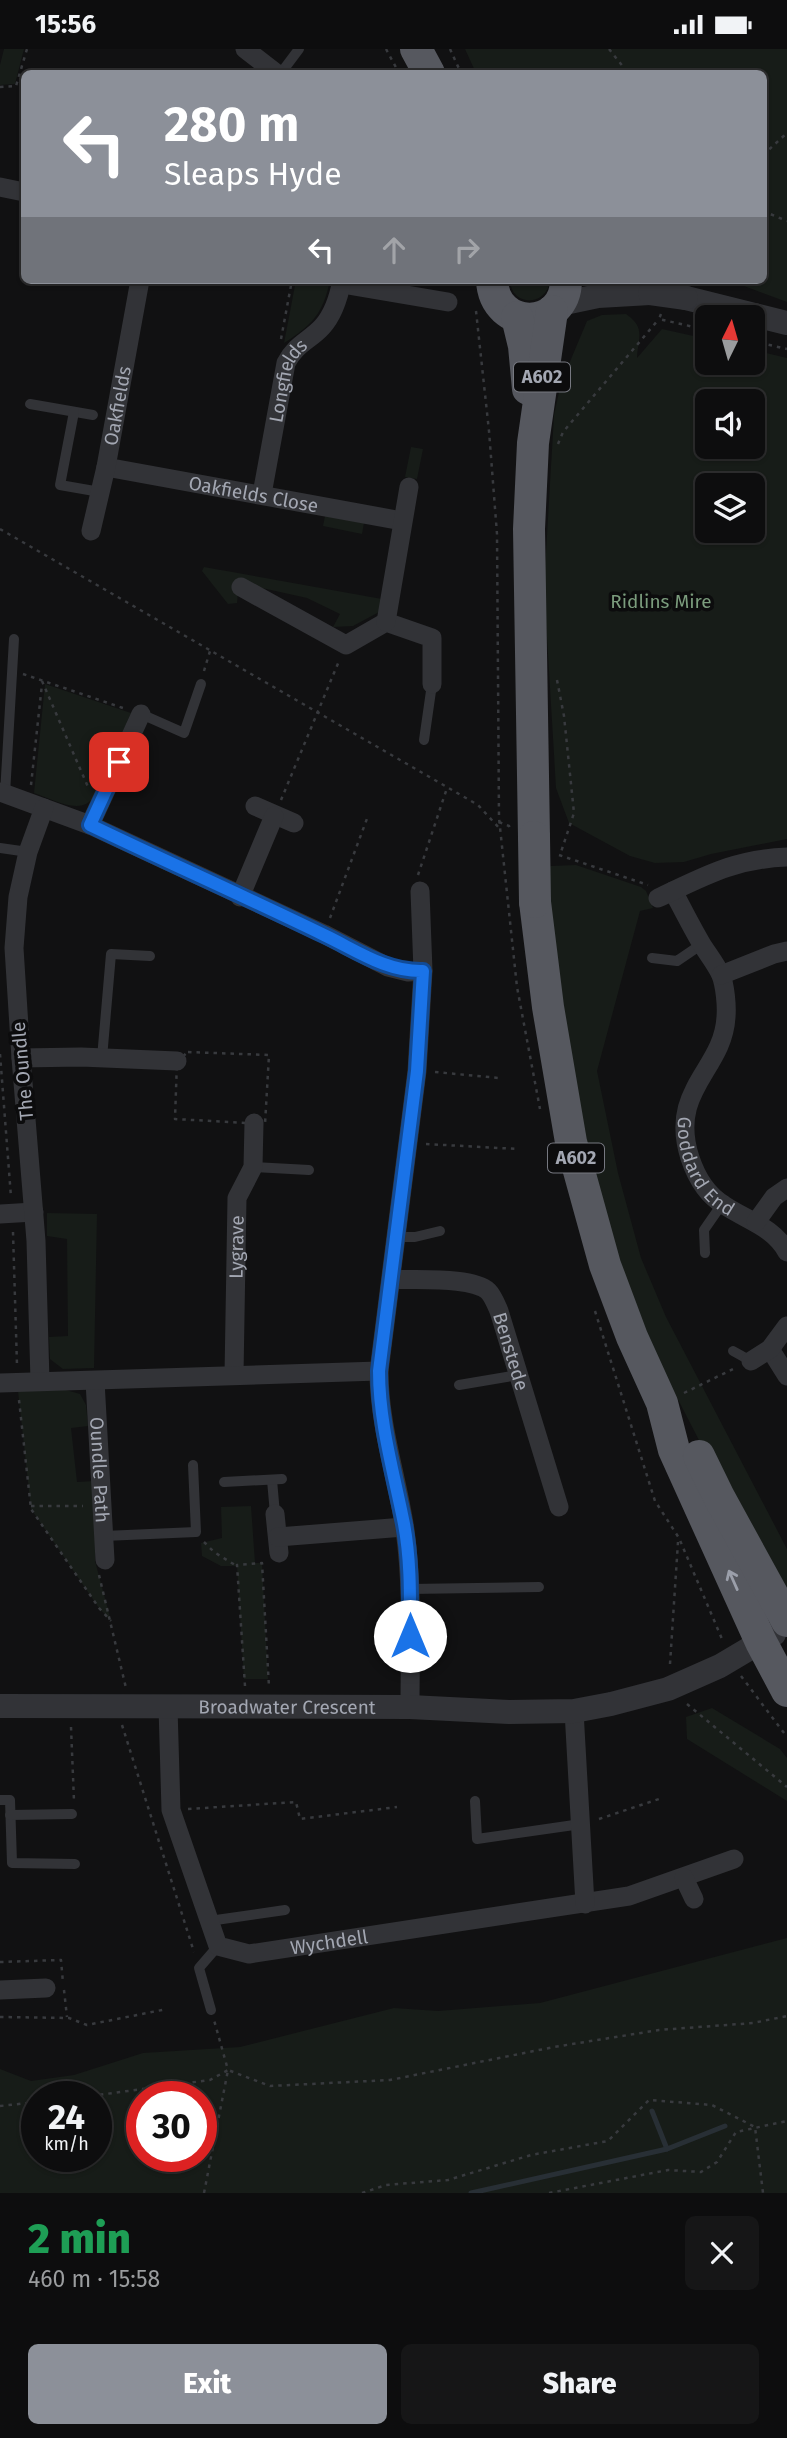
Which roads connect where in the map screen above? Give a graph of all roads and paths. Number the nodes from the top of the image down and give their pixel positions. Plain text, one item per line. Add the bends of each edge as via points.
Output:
1 (27, 49) edge
2 (245, 49) edge
3 (299, 49) edge
4 (386, 49) edge
5 (416, 49) edge
6 (450, 49) edge
7 (609, 49) edge
8 (275, 70) edge
9 (282, 70) edge
10 (397, 70) edge
11 (427, 70) edge
12 (460, 70) edge
13 (626, 70) edge
14 (0, 87) edge
15 (787, 132) edge
16 (767, 151) edge
17 (0, 187) edge
18 (21, 191) edge
19 (767, 213) edge
20 (787, 221) edge
21 (140, 284) edge
22 (291, 284) edge
23 (341, 284) edge
24 (367, 284) edge
25 (626, 284) edge
26 (429, 289) edge
27 (484, 292) edge
28 (650, 293) junction
29 (559, 298) edge
30 (448, 302) dead end
31 (517, 317) junction
32 (659, 319) dead end
33 (787, 323) edge
34 (765, 344) edge
35 (787, 349) edge
36 (289, 357) junction
37 (30, 404) dead end
38 (74, 412) junction
39 (93, 415) dead end
40 (545, 444) junction
41 (106, 467) junction
42 (410, 487) dead end
43 (100, 492) junction
44 (262, 494) junction
45 (402, 521) junction
46 (0, 529) edge
47 (91, 531) dead end
48 (241, 587) dead end
49 (386, 622) junction
50 (14, 639) dead end
51 (346, 645) junction
52 (210, 651) junction
53 (12, 671) junction
54 (557, 680) dead end
55 (43, 681) junction
56 (201, 684) joint
57 (432, 684) joint
58 (316, 712) junction
59 (141, 714) junction
60 (424, 740) dead end
61 (447, 788) junction
62 (2, 793) edge
63 (37, 805) junction
64 (255, 806) dead end
65 (274, 816) junction
66 (368, 816) dead end
67 (93, 817) junction
68 (294, 823) dead end
69 (500, 829) junction
70 (547, 846) junction
71 (0, 848) edge
72 (28, 852) junction
73 (787, 857) edge
74 (420, 891) joint
75 (666, 894) junction
76 (240, 897) junction
77 (324, 935) junction
78 (702, 944) junction
79 (787, 951) edge
80 (149, 956) dead end
81 (652, 958) dead end
82 (423, 971) junction
83 (523, 971) dead end
84 (721, 975) junction
85 (21, 1058) junction
86 (102, 1058) junction
87 (177, 1061) junction
88 (417, 1071) junction
89 (499, 1078) dead end
90 (254, 1123) junction
91 (409, 1143) junction
92 (518, 1149) dead end
93 (253, 1167) junction
94 (309, 1170) dead end
95 (787, 1188) edge
96 (722, 1204) junction
97 (34, 1212) junction
98 (0, 1214) edge
99 (756, 1222) junction
100 (440, 1231) dead end
101 (397, 1237) junction
102 (787, 1252) edge
103 (705, 1253) dead end
104 (392, 1279) junction
105 (787, 1326) edge
106 (770, 1349) junction
107 (733, 1351) dead end
108 (751, 1361) junction
109 (379, 1371) junction
110 (234, 1375) junction
111 (518, 1375) junction
112 (787, 1376) edge
113 (40, 1381) junction
114 (94, 1381) junction
115 (0, 1383) edge
116 (459, 1385) dead end
117 (662, 1403) junction
118 (193, 1465) dead end
119 (224, 1482) dead end
120 (31, 1506) dead end
121 (559, 1507) dead end
122 (102, 1511) junction
123 (275, 1514) joint
124 (404, 1527) junction
125 (194, 1532) junction
126 (104, 1536) junction
127 (105, 1560) joint
128 (237, 1565) junction
129 (538, 1587) dead end
130 (410, 1589) junction
131 (787, 1623) edge
132 (761, 1642) junction
133 (739, 1673) dead end
134 (245, 1689) dead end
135 (269, 1689) dead end
136 (787, 1691) edge
137 (126, 1696) dead end
138 (0, 1706) edge
139 (168, 1707) junction
140 (410, 1707) junction
141 (574, 1711) junction
142 (71, 1724) dead end
143 (125, 1724) dead end
144 (787, 1737) edge
145 (659, 1799) dead end
146 (0, 1800) edge
147 (475, 1801) dead end
148 (397, 1807) dead end
149 (73, 1809) joint
150 (171, 1810) junction
151 (10, 1815) junction
152 (581, 1825) junction
153 (734, 1860) dead end
154 (75, 1864) dead end
155 (684, 1878) junction
156 (694, 1899) dead end
157 (584, 1904) junction
158 (285, 1910) dead end
159 (209, 1921) junction
160 (218, 1946) junction
161 (199, 1968) junction
162 (46, 1988) dead end
163 (0, 1990) edge
164 (167, 2009) dead end
165 (211, 2010) joint
166 (787, 2016) edge
167 (0, 2017) edge
168 (228, 2070) junction
169 (112, 2093) edge
170 (21, 2104) edge
171 (0, 2106) edge
172 (787, 2121) edge
173 (755, 2127) junction
174 (204, 2193) edge
175 (362, 2193) edge
176 (549, 2193) edge
177 (763, 2193) edge

1 - 14 path via 16,86
2 - 8 street
3 - 9 lane
4 - 10 path
5 - 11 highway
6 - 12 path
7 - 13 path
15 - 16 path
17 - 18 street
19 - 20 path
21 - 41 street, Oakfields
22 - 36 path via 280,346
23 - 36 street, Longfields via 326,322
24 - 26 street, Longfields
25 - 28 street
26 - 30 street, Longfields
27 - 31 highway via 492,292 502,308
27 - 69 path via 497,534
28 - 29 street
28 - 33 street, bridge
29 - 31 highway via 535,319
29 - 40 highway, A602
31 - 40 highway, A602
32 - 40 path via 563,432
34 - 35 path
36 - 44 street, Longfields
37 - 38 lane
38 - 39 lane
38 - 43 lane via 60,485
40 - 70 highway, A602 via 529,542
41 - 43 street, Oakfields
41 - 44 street, Oakfields Close
42 - 45 street
43 - 47 street, Oakfields
44 - 45 street, Oakfields Close
45 - 49 street
46 - 52 path
48 - 51 street
49 - 51 street
49 - 57 street via 432,638
50 - 53 lane
51 - 58 path
52 - 56 path
52 - 58 path
53 - 55 path
53 - 62 lane
54 - 70 path via 574,813
55 - 59 path
55 - 63 path
55 - 67 path
56 - 59 lane via 184,733
57 - 60 lane
58 - 61 path
58 - 65 path
59 - 67 street
61 - 69 path via 478,806
61 - 74 path via 416,881
62 - 63 street
63 - 67 street
63 - 72 street, The Oundle
64 - 65 street
65 - 68 street
65 - 76 street
66 - 77 path
67 - 76 street
69 - 83 path via 516,978
70 - 75 path
70 - 117 highway, A602, bridge via 535,902 572,1142 605,1265
71 - 72 lane
72 - 85 street, The Oundle via 14,948
73 - 75 street via 726,866
74 - 82 street
75 - 78 street, Goddard End
76 - 77 street
77 - 82 street via 388,967
78 - 81 lane via 677,961
78 - 84 street, Goddard End
79 - 84 street
80 - 86 lane via 111,954
82 - 88 street
84 - 96 street, Goddard End via 723,1031 689,1097 685,1123 696,1174
85 - 86 street
85 - 97 street, The Oundle
86 - 87 street
87 - 90 path via 175,1119
87 - 90 path via 188,1052 269,1055 265,1124
88 - 89 path
88 - 91 street
90 - 93 street, Lygrave
91 - 92 path
91 - 101 street
93 - 94 lane
93 - 110 street, Lygrave via 237,1198
95 - 99 street, Goddard End via 774,1197
96 - 99 street, Goddard End
96 - 103 lane via 704,1230
97 - 98 street
97 - 113 street, The Oundle
99 - 102 street, Goddard End
100 - 101 lane
101 - 104 street
104 - 109 street
104 - 111 street, Benstede via 468,1283 489,1292
105 - 106 street
106 - 108 street
106 - 112 street
107 - 108 lane
108 - 117 path
109 - 110 street
109 - 124 street via 379,1408
110 - 114 street
111 - 116 lane
111 - 121 street, Benstede
113 - 114 street
113 - 115 street
114 - 122 street, Oundle Path
117 - 131 highway, A602 via 694,1444
132 -> 117 highway, A602 via 674,1450
118 - 125 lane
119 - 123 lane via 277,1480
120 - 122 path via 79,1504
122 - 126 street, Oundle Path
123 - 124 street via 278,1545
124 - 130 street
125 - 126 lane
125 - 128 path via 214,1552
126 - 127 street, Oundle Path
127 - 137 path via 95,1561
128 - 134 path
128 - 135 path via 261,1563
129 - 130 lane
130 - 140 street
131 - 132 street, Broadwater Crescent
132 - 136 highway, A602
132 - 141 street, Broadwater Crescent via 668,1689
133 - 144 path
138 - 139 street, Broadwater Crescent
139 - 140 street, Broadwater Crescent
139 - 150 street
140 - 141 street, Broadwater Crescent
141 - 152 street
142 - 149 path
143 - 161 path via 121,1724
145 - 152 path
146 - 151 lane via 10,1800
147 - 152 lane via 477,1839
148 - 150 path via 300,1819 296,1802
149 - 151 lane
150 - 159 street
151 - 154 lane via 12,1863
152 - 157 street
153 - 155 street, Wychdell
155 - 156 street
155 - 157 street, Wychdell via 629,1896
157 - 160 street, Wychdell via 250,1954
158 - 159 lane
159 - 160 street
160 - 161 lane
161 - 165 lane
162 - 163 street
164 - 167 path via 87,2025 67,2017
165 - 168 path
166 - 168 path via 646,2032 390,2080 270,2087
168 - 169 path via 210,2080
168 - 174 path
170 - 171 path
172 - 173 path
173 - 175 path via 712,2105 649,2100 608,2141 531,2155 448,2180 386,2185
173 - 176 path via 736,2131 717,2162 701,2172 668,2170
173 - 177 path

